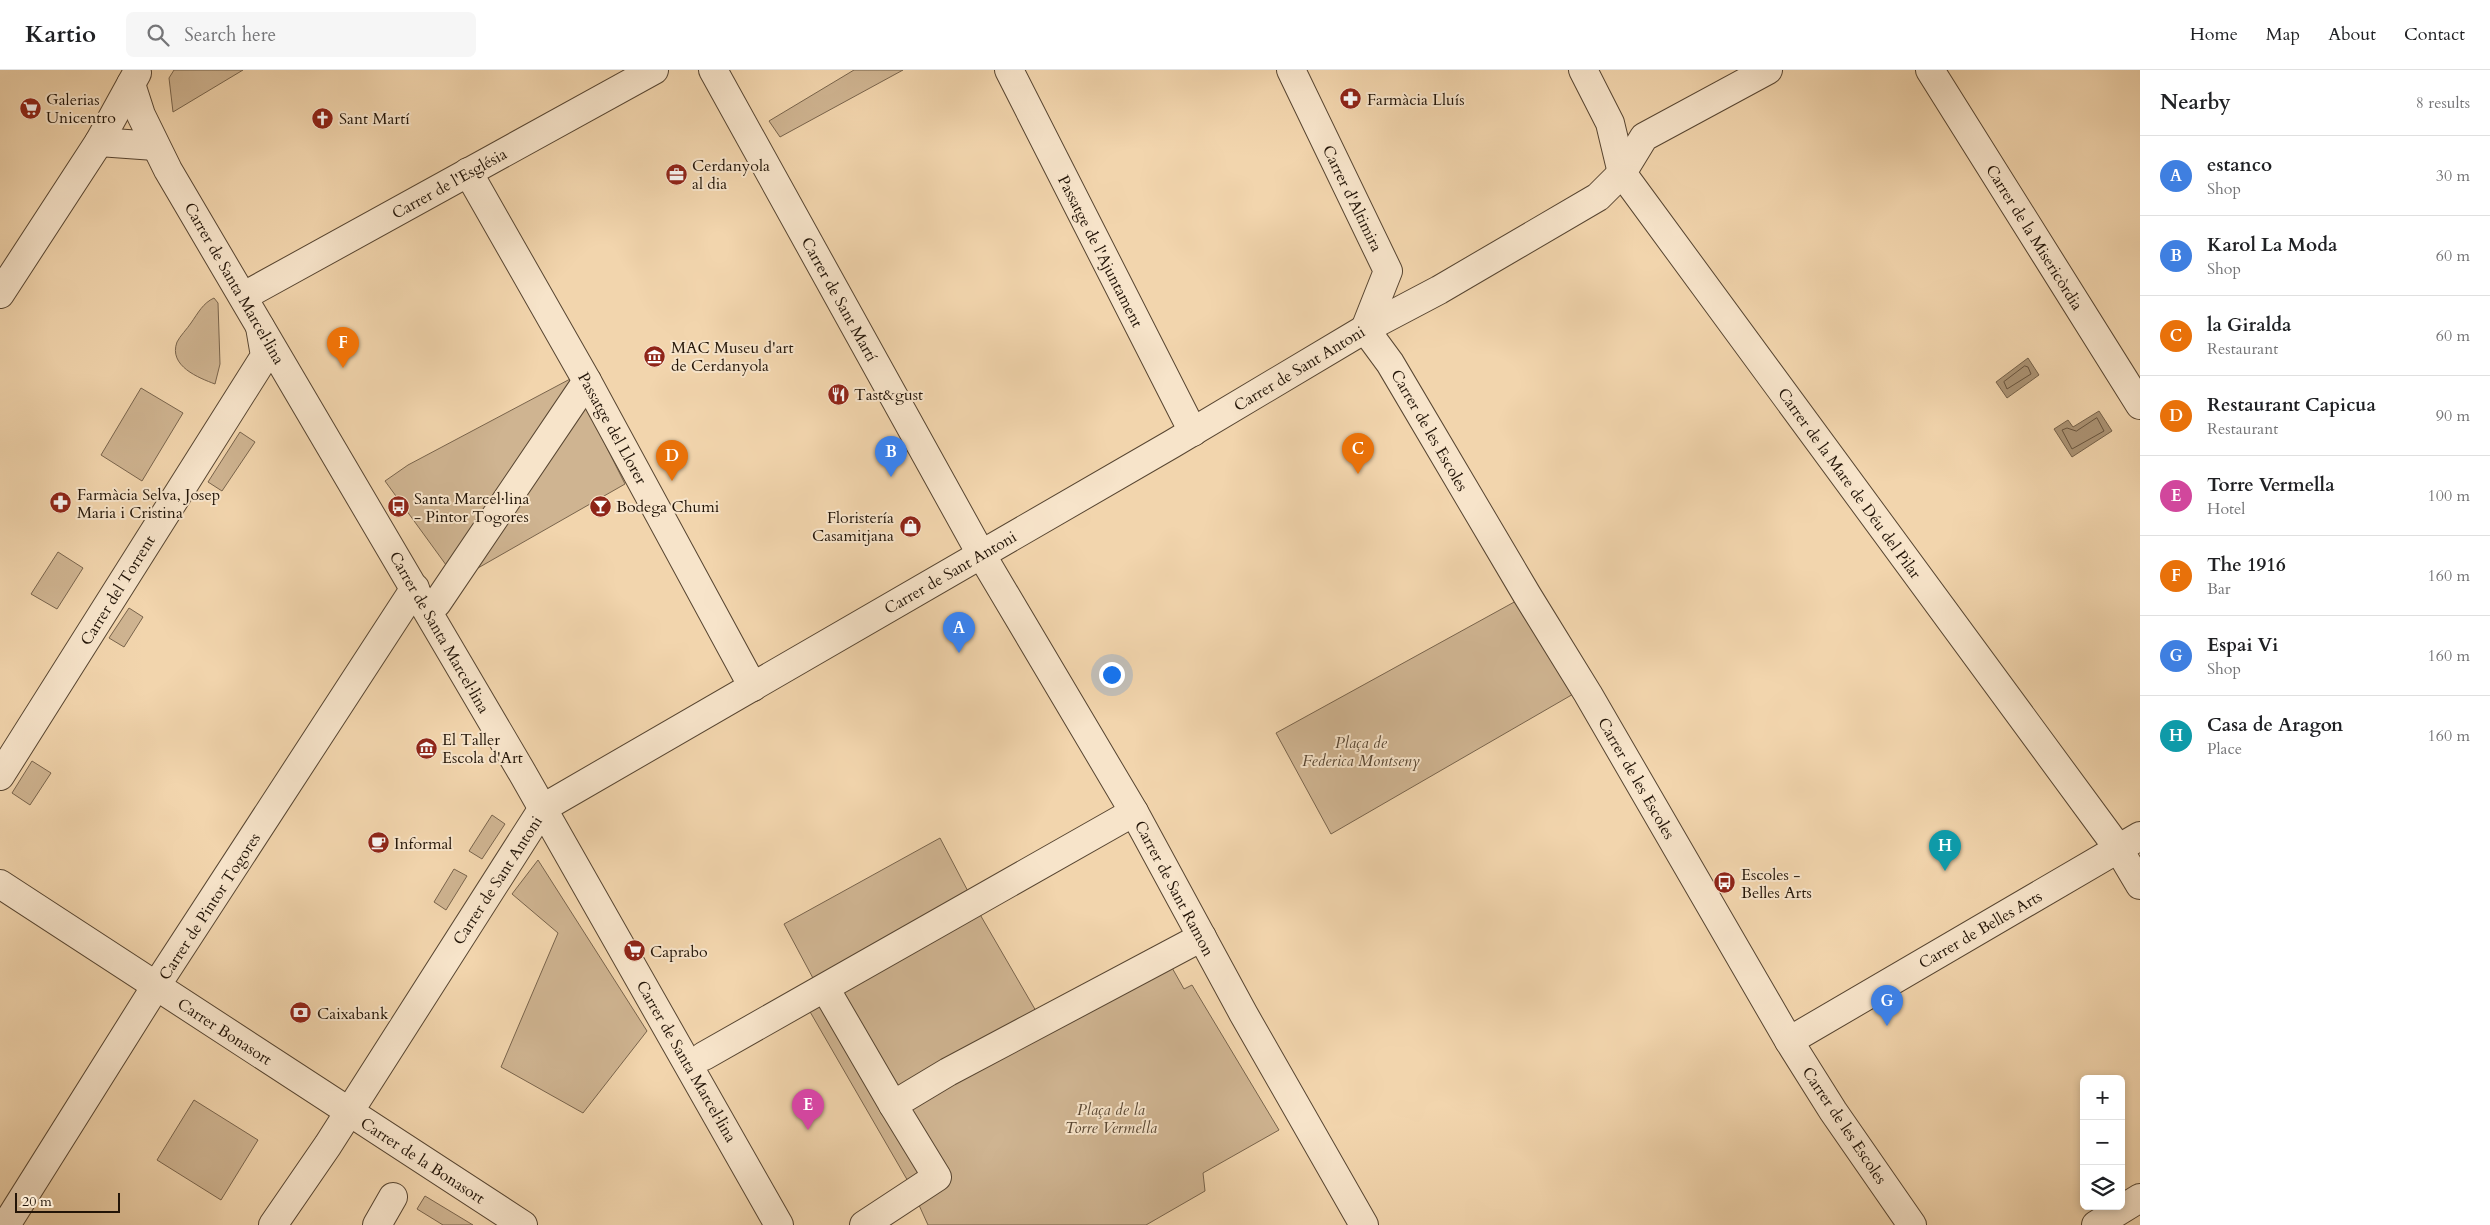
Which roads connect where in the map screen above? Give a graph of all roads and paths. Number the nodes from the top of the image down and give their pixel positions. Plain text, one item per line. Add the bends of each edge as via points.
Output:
1 (654, 70) edge
2 (713, 70) edge
3 (1009, 70) edge
4 (1291, 70) edge
5 (1583, 70) edge
6 (1768, 70) edge
7 (1930, 70) edge
8 (135, 77) edge
9 (101, 139) junction
10 (155, 146) junction
11 (468, 172) junction
12 (1622, 173) junction
13 (0, 294) edge
14 (244, 296) junction
15 (259, 323) junction
16 (1365, 329) junction
17 (587, 381) junction
18 (2140, 405) edge
19 (1194, 432) junction
20 (981, 554) junction
21 (426, 596) junction
22 (753, 687) junction
23 (0, 776) edge
24 (543, 808) junction
25 (1134, 812) junction
26 (2129, 842) edge
27 (0, 884) edge
28 (2140, 885) edge
29 (1202, 937) junction
30 (156, 986) junction
31 (825, 988) junction
32 (1789, 1040) junction
33 (704, 1056) dead end
34 (894, 1105) junction
35 (349, 1112) junction
36 (393, 1197) dead end
37 (2140, 1198) edge
38 (6, 1225) edge
39 (273, 1225) edge
40 (377, 1225) edge
41 (523, 1225) edge
42 (779, 1225) edge
43 (864, 1225) edge
44 (1364, 1225) edge
45 (1912, 1225) edge
46 (2096, 1225) edge

1 - 11 street, Carrer de l'Església
2 - 20 street, Carrer de Sant Martí
3 - 19 street, Passatge de l'Ajuntament
4 - 16 street, Carrer d'Altimira via 1388,271
5 - 12 street, Carrer de la Mare de Déu del Pilar via 1610,123
6 - 12 street, Carrer de Sant Antoni via 1644,137
7 - 18 street, Carrer de la Misericòrdia
8 - 9 street
8 - 10 street, Carrer de Santa Marcel·lina
9 - 10 street
9 - 13 street
10 - 14 street, Carrer de Santa Marcel·lina
11 - 14 street, Carrer de l'Església
11 - 17 street, Passatge del Llorer
12 - 16 street, Carrer de Sant Antoni via 1598,197 1439,290
12 - 26 street, Carrer de la Mare de Déu del Pilar
14 - 15 street, Carrer de Santa Marcel·lina
15 - 21 street, Carrer de Santa Marcel·lina
15 - 23 street, Carrer del Torrent via 265,356
16 - 19 street, Carrer de Sant Antoni
16 - 32 street, Carrer de les Escoles via 1390,363 1588,694
17 - 21 street, Carrer de Pintor Togores
17 - 22 street, Passatge del Llorer
19 - 20 street, Carrer de Sant Antoni
20 - 22 street, Carrer de Sant Antoni
20 - 25 street, Carrer de Sant Ramon
21 - 24 street, Carrer de Santa Marcel·lina
21 - 30 street, Carrer de Pintor Togores
22 - 24 street, Carrer de Sant Antoni
24 - 35 street, Carrer de Sant Antoni
24 - 42 street, Carrer de Santa Marcel·lina
25 - 29 street, Carrer de Sant Ramon
25 - 31 street
26 - 28 street, Carrer de la Mare de Déu del Pilar
26 - 32 street, Carrer de Belles Arts
27 - 30 street, Carrer Bonasort
29 - 34 street via 948,1072
29 - 44 street, Carrer de Sant Ramon
30 - 35 street, Carrer Bonasort
30 - 38 street, Carrer de Pintor Togores
31 - 33 street
31 - 34 street
32 - 45 street, Carrer de les Escoles via 1833,1111
34 - 43 street via 937,1176
35 - 39 street, Carrer de Sant Antoni
35 - 41 street, Carrer de la Bonasort
36 - 40 street
37 - 46 street

